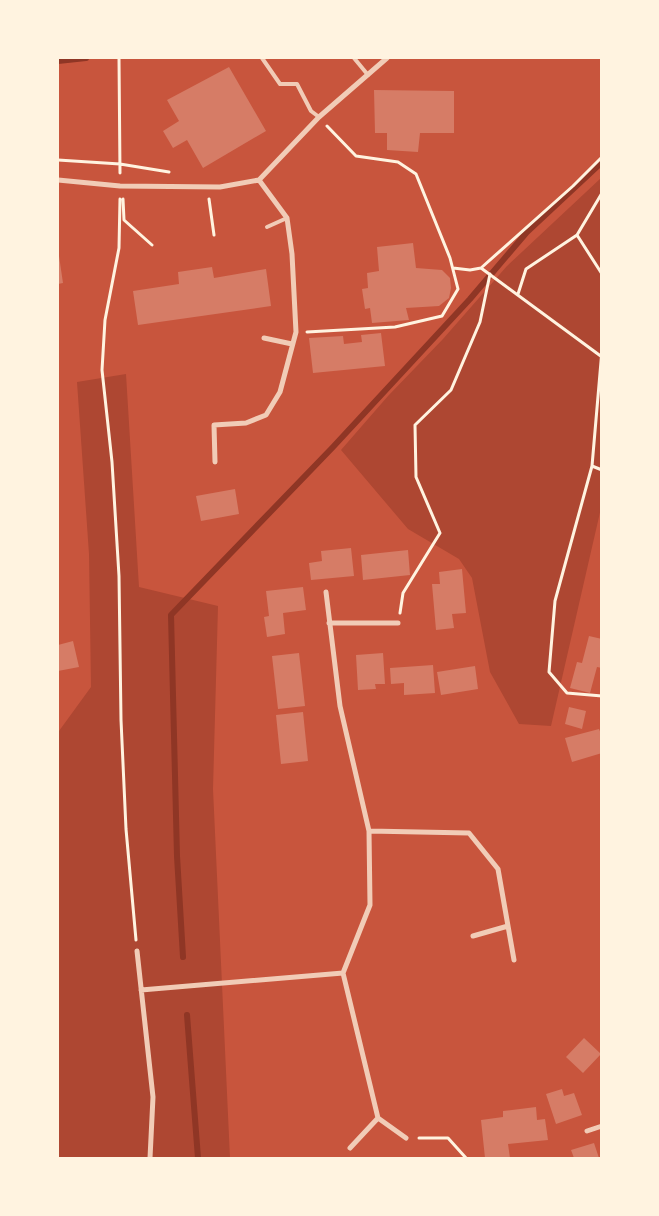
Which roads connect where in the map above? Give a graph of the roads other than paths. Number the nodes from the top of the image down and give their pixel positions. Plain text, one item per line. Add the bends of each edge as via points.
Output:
1 (262, 58) edge
2 (354, 58) edge
3 (387, 58) edge
4 (368, 75) junction
5 (319, 117) junction
6 (58, 180) edge
7 (259, 180) junction
8 (287, 218) junction
9 (267, 226) dead end
10 (264, 338) dead end
11 (292, 344) junction
12 (215, 462) dead end
13 (326, 592) dead end
14 (329, 623) junction
15 (398, 623) road end
16 (369, 830) junction
17 (508, 926) junction
18 (473, 936) dead end
19 (137, 951) road end
20 (514, 960) dead end
21 (343, 973) junction
22 (141, 990) junction
23 (378, 1118) junction
24 (602, 1126) edge
25 (587, 1130) dead end
26 (406, 1138) road end
27 (350, 1148) dead end
28 (150, 1158) edge

1 - 5 lane via 280,84 298,84 311,111
2 - 4 lane
3 - 4 street
4 - 5 street
5 - 7 street
6 - 7 street via 123,186 220,186
7 - 8 street
8 - 9 lane
8 - 11 street via 296,332
10 - 11 street
11 - 12 street via 280,392 266,415 246,423 214,425
13 - 14 street
14 - 15 street
14 - 16 street via 340,706
16 - 17 street via 469,833 498,869
16 - 21 street via 370,905
17 - 18 street
17 - 20 street
19 - 22 street
21 - 22 street
21 - 23 street
22 - 28 street via 153,1097
23 - 26 street
23 - 27 street
24 - 25 street

